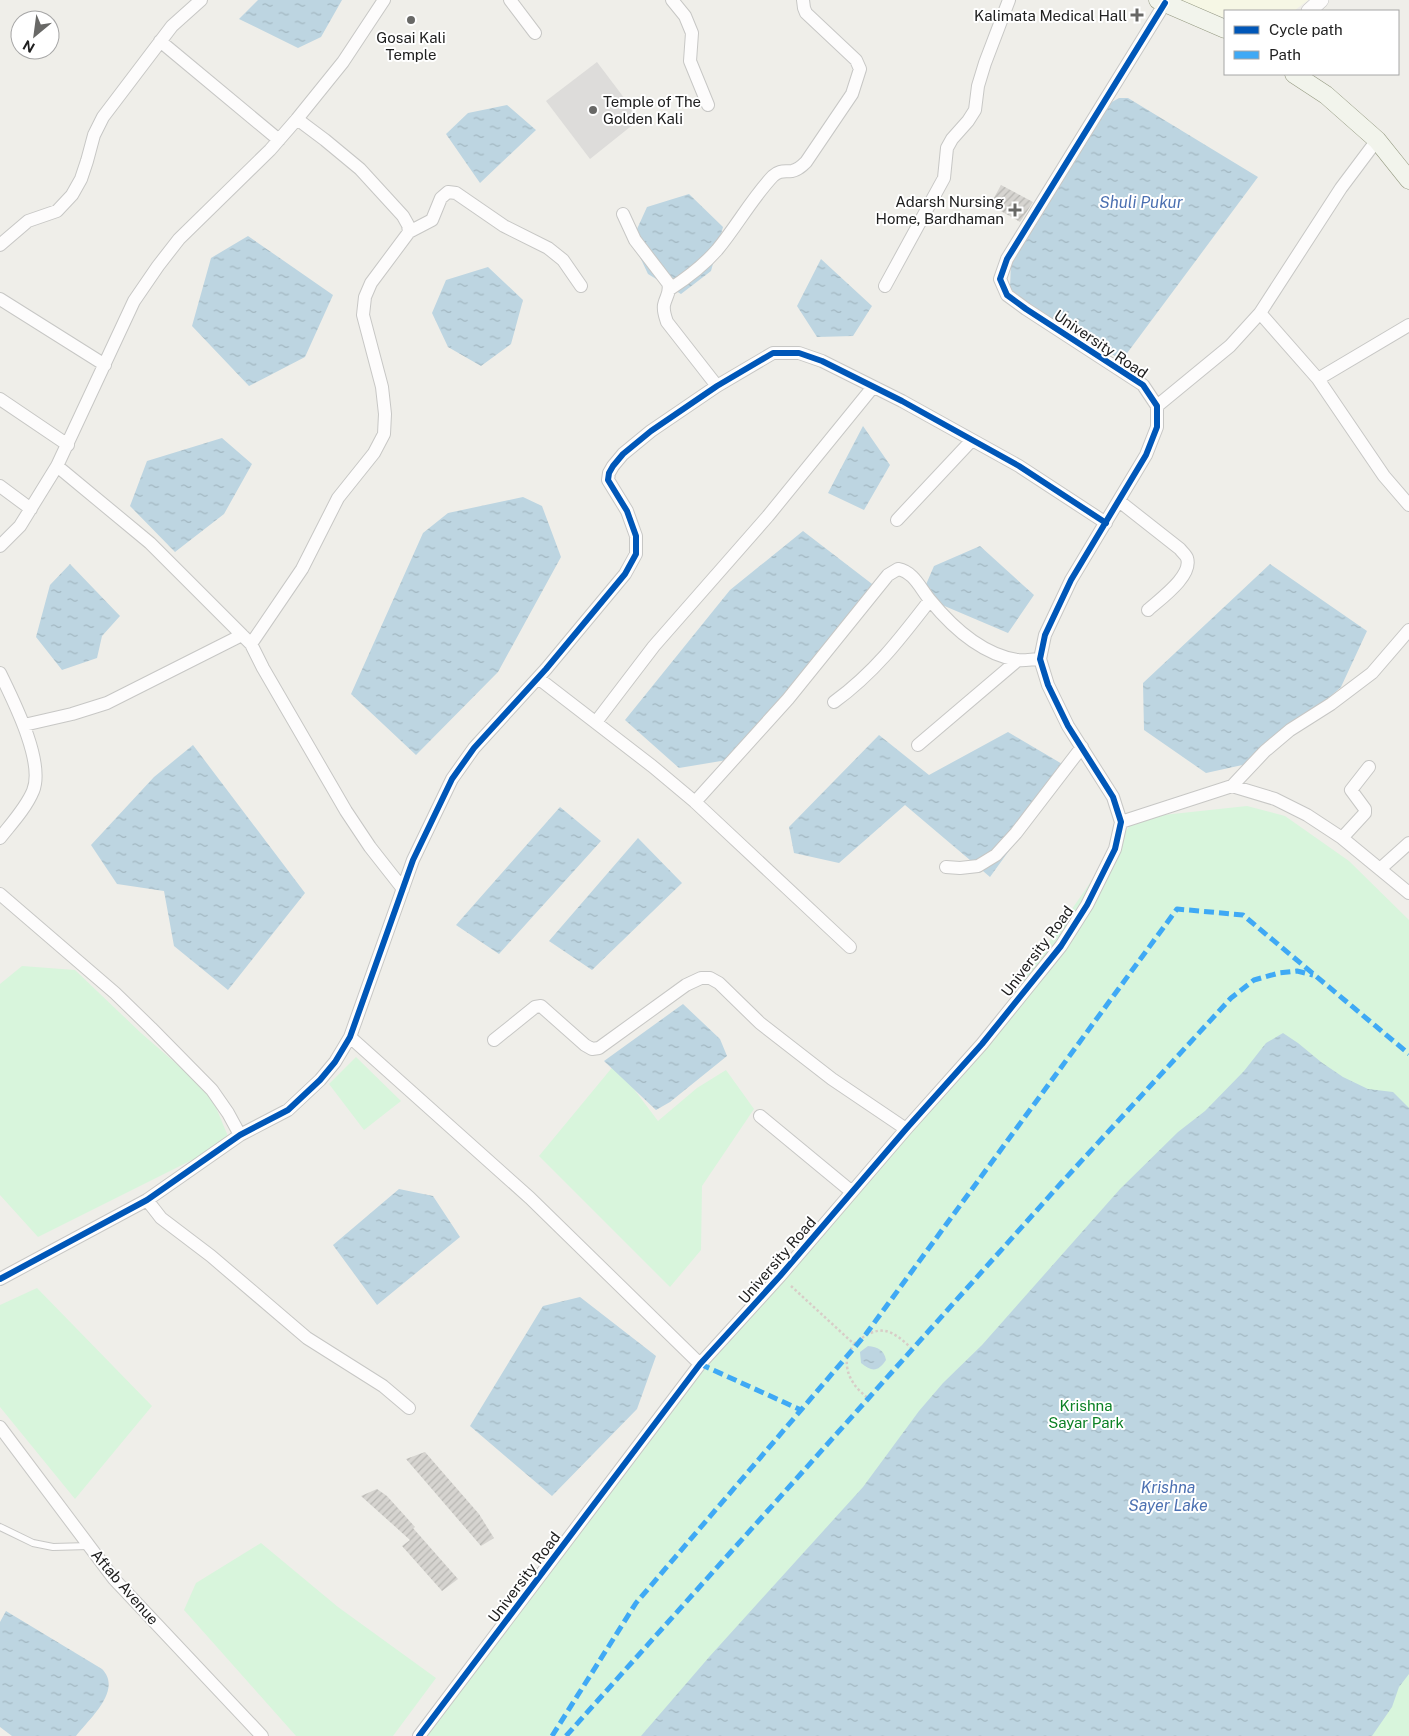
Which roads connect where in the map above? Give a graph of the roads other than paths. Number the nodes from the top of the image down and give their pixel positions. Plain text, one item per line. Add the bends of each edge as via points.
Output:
1 (201, 0) edge
2 (384, 0) edge
3 (510, 0) edge
4 (803, 0) edge
5 (1009, 0) edge
6 (1320, 0) edge
7 (1162, 1) edge
8 (677, 2) edge
9 (1310, 10) edge
10 (1224, 30) edge
11 (535, 33) dead end
12 (160, 42) junction
13 (1296, 75) edge
14 (708, 105) dead end
15 (297, 119) junction
16 (279, 140) junction
17 (1377, 140) junction
18 (1409, 180) edge
19 (623, 214) dead end
20 (409, 232) junction
21 (0, 245) edge
22 (581, 286) dead end
23 (885, 286) dead end
24 (670, 289) junction
25 (0, 299) edge
26 (1260, 312) junction
27 (1409, 326) edge
28 (105, 365) junction
29 (1318, 379) junction
30 (717, 386) junction
31 (873, 387) junction
32 (0, 399) edge
33 (1157, 406) junction
34 (972, 440) junction
35 (68, 445) junction
36 (57, 466) junction
37 (0, 486) edge
38 (1119, 501) junction
39 (1409, 505) edge
40 (31, 509) junction
41 (897, 520) dead end
42 (1106, 523) junction
43 (0, 546) edge
44 (930, 600) junction
45 (1148, 610) dead end
46 (1409, 630) edge
47 (242, 635) junction
48 (251, 644) junction
49 (1040, 659) junction
50 (1018, 660) junction
51 (0, 673) edge
52 (538, 678) junction
53 (834, 702) dead end
54 (596, 722) junction
55 (24, 725) junction
56 (918, 745) dead end
57 (1082, 747) junction
58 (1369, 767) dead end
59 (1232, 786) junction
60 (695, 802) junction
61 (1121, 822) junction
62 (0, 838) edge
63 (1342, 838) junction
64 (1409, 843) edge
65 (946, 867) dead end
66 (1380, 869) junction
67 (403, 890) junction
68 (1409, 893) edge
69 (0, 894) edge
70 (850, 947) dead end
71 (350, 1037) junction
72 (494, 1040) dead end
73 (760, 1116) dead end
74 (906, 1129) junction
75 (240, 1136) junction
76 (852, 1192) junction
77 (147, 1200) junction
78 (0, 1279) edge
79 (700, 1364) junction
80 (409, 1408) dead end
81 (0, 1427) edge
82 (0, 1527) edge
83 (89, 1546) junction
84 (262, 1736) edge
85 (419, 1736) edge

1 - 12 street via 172,26
2 - 15 street via 343,62
3 - 11 street
4 - 24 street via 806,13 856,60 860,69 852,94 806,162 800,168 772,176 716,250 693,273
5 - 23 street via 978,86 975,110 952,139 944,178
6 - 9 street
7 - 10 main road
7 - 33 street, University Road via 1006,259 1000,279 1007,295 1143,385
8 - 14 street via 692,32 690,61
12 - 16 street
12 - 21 street via 103,117 72,195 57,210 28,221
13 - 17 main road via 1326,95
15 - 16 street
15 - 20 street via 360,169 404,216
16 - 28 street via 179,239 158,266 134,301
17 - 18 main road
17 - 26 street via 1341,188
19 - 24 street via 635,240
20 - 22 street via 432,220 441,198 448,192 456,193 504,226 548,248 563,260
20 - 48 street via 371,283 365,297 363,315 382,387 384,434 374,453 338,498 302,569
24 - 30 street via 664,304 667,322
25 - 28 street
26 - 29 street
26 - 33 street via 1230,346
27 - 29 street
28 - 35 street
29 - 39 street via 1384,476
30 - 31 street via 773,353 798,353 822,361
30 - 52 street via 651,431 613,466 608,480 627,511 636,536 636,554 625,574
31 - 34 street
31 - 54 street via 768,516 654,646
32 - 35 street
33 - 38 street via 1157,427 1152,441
34 - 41 street
34 - 42 street via 1019,466
35 - 36 street
36 - 40 street
36 - 47 street via 150,543
37 - 40 street
38 - 42 street
38 - 45 street via 1187,558 1188,567 1182,578
40 - 43 street
42 - 49 street via 1071,580 1045,635
44 - 50 street via 956,628 980,647
44 - 53 street via 876,667
44 - 60 street via 907,571 898,569 888,575 788,699
46 - 59 street via 1372,673 1290,730
47 - 48 street
47 - 55 street via 107,703
48 - 67 street via 346,811
49 - 50 street
49 - 57 street via 1048,685
50 - 56 street
51 - 55 street
52 - 54 street
52 - 67 street via 474,748 452,778 420,844
54 - 60 street
55 - 62 street via 36,777 34,789
57 - 61 street via 1113,797
57 - 65 street via 996,855 978,866
58 - 63 street via 1350,790 1365,813
59 - 61 street
59 - 63 street via 1275,799
60 - 70 street
61 - 74 street, University Road via 1114,850 1061,946 982,1044
63 - 66 street
64 - 66 street
66 - 68 street
67 - 71 street
69 - 75 street via 151,1028 212,1090
71 - 75 street via 335,1062 306,1094 288,1110
71 - 79 street via 530,1198
72 - 74 street via 535,1007 541,1006 585,1045 599,1048 686,985 701,978 710,978 760,1023 824,1073
73 - 76 street
74 - 76 street, University Road
75 - 77 street
76 - 79 street, University Road
77 - 78 street
77 - 80 street via 161,1218 307,1338 383,1386
79 - 85 street, University Road
81 - 83 street, Aftab Avenue
82 - 83 lane via 33,1543 53,1547
83 - 84 street, Aftab Avenue via 114,1579

